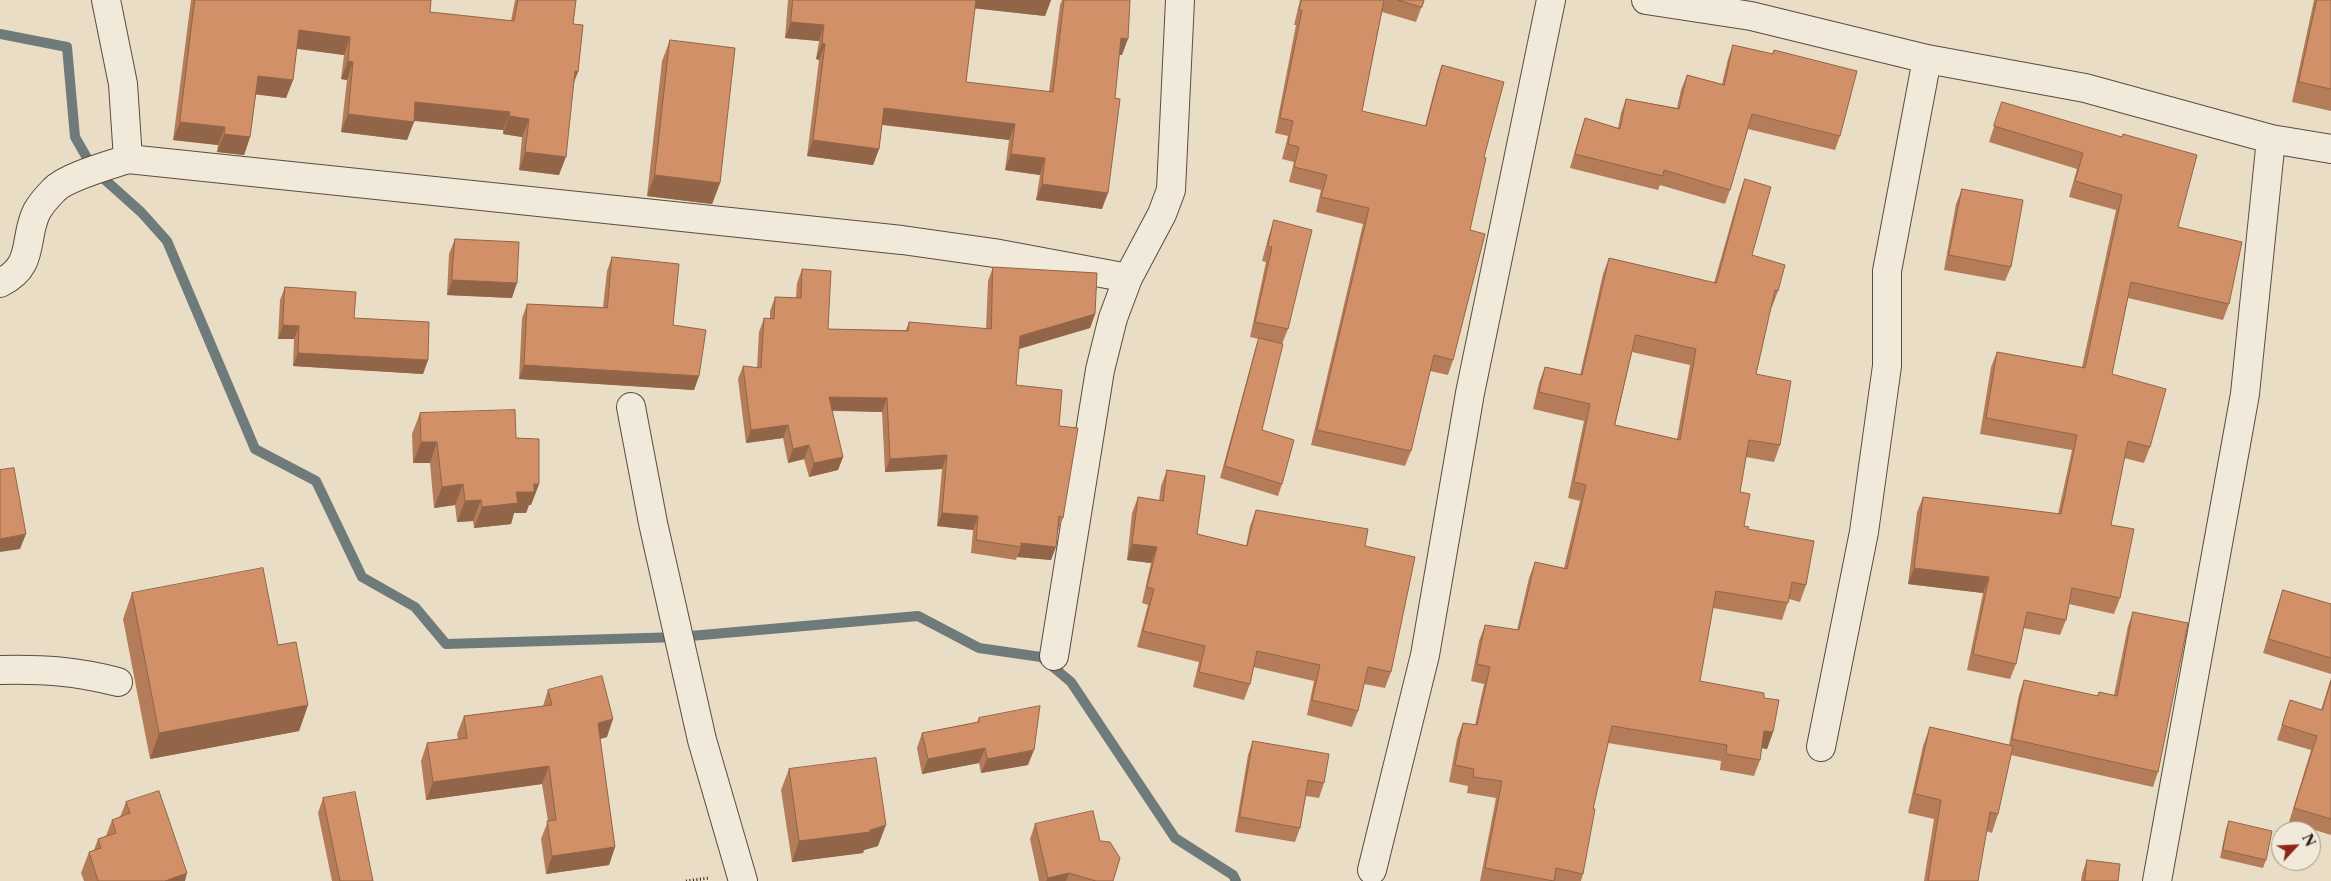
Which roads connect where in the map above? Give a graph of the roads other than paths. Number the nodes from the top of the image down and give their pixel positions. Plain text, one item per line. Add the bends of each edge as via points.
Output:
1 (106, 0) edge
2 (1180, 0) edge
3 (1551, 0) edge
4 (1646, 0) edge
5 (1928, 59) junction
6 (2271, 139) junction
7 (2331, 149) edge
8 (128, 159) junction
9 (1128, 278) junction
10 (0, 283) edge
11 (631, 407) dead end
12 (1054, 656) dead end
13 (0, 670) edge
14 (118, 682) dead end
15 (1821, 748) dead end
16 (1372, 870) dead end
17 (743, 881) edge
18 (2157, 881) edge

1 - 8 street via 123,84
2 - 9 street via 1172,190
3 - 16 street via 1470,393 1425,656
4 - 5 street via 1751,16
5 - 6 street via 2086,88
5 - 15 street via 1887,271 1887,366 1864,532
6 - 7 street
6 - 18 street via 2245,394
8 - 9 street via 902,240
8 - 10 street via 55,188 37,212 27,254 11,278
9 - 12 street via 1113,318 1100,370
11 - 17 street via 653,523 702,740
13 - 14 street via 46,669

